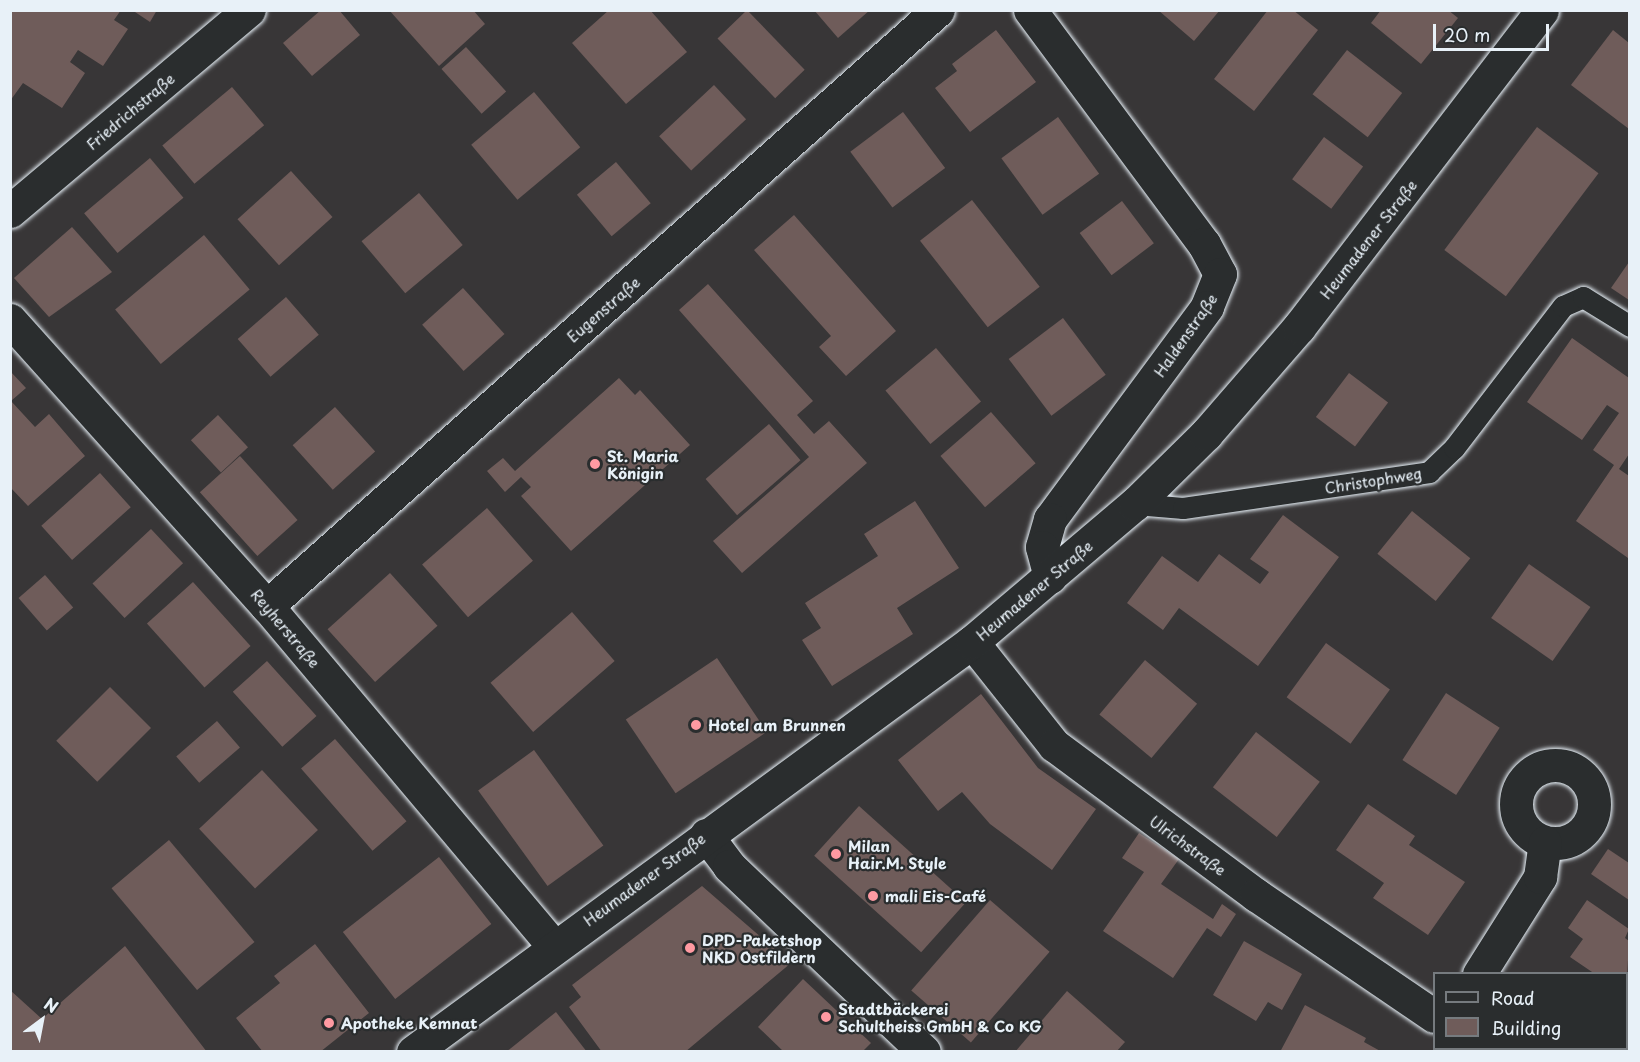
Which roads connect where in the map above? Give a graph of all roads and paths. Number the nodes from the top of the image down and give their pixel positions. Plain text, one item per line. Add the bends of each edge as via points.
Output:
1 (249, 10) edge
2 (938, 10) edge
3 (1030, 10) edge
4 (1542, 10) edge
5 (10, 211) edge
6 (10, 320) edge
7 (1629, 326) edge
8 (1135, 504) junction
9 (1050, 577) junction
10 (267, 606) junction
11 (972, 642) junction
12 (706, 835) junction
13 (1545, 842) dead end
14 (552, 944) junction
15 (1480, 972) edge
16 (1433, 1015) edge
17 (413, 1052) edge
18 (924, 1052) edge

1 - 5 street, Friedrichstraße
2 - 10 street, Eugenstraße
3 - 9 street, Haldenstraße via 1204,244 1220,274 1207,307 1050,519 1042,547
4 - 8 street, Heumadener Straße via 1299,327 1206,434
6 - 10 street, Reyherstraße
7 - 8 lane, Christophweg via 1583,297 1563,306 1454,448 1429,472 1183,508
8 - 9 street, Heumadener Straße
9 - 11 street, Heumadener Straße
10 - 14 street, Reyherstraße
11 - 12 street, Heumadener Straße
11 - 16 street, Ulrichstraße via 1054,745 1256,895
12 - 14 street, Heumadener Straße
12 - 18 street via 729,866
13 - 15 street via 1540,877
14 - 17 street, Heumadener Straße

